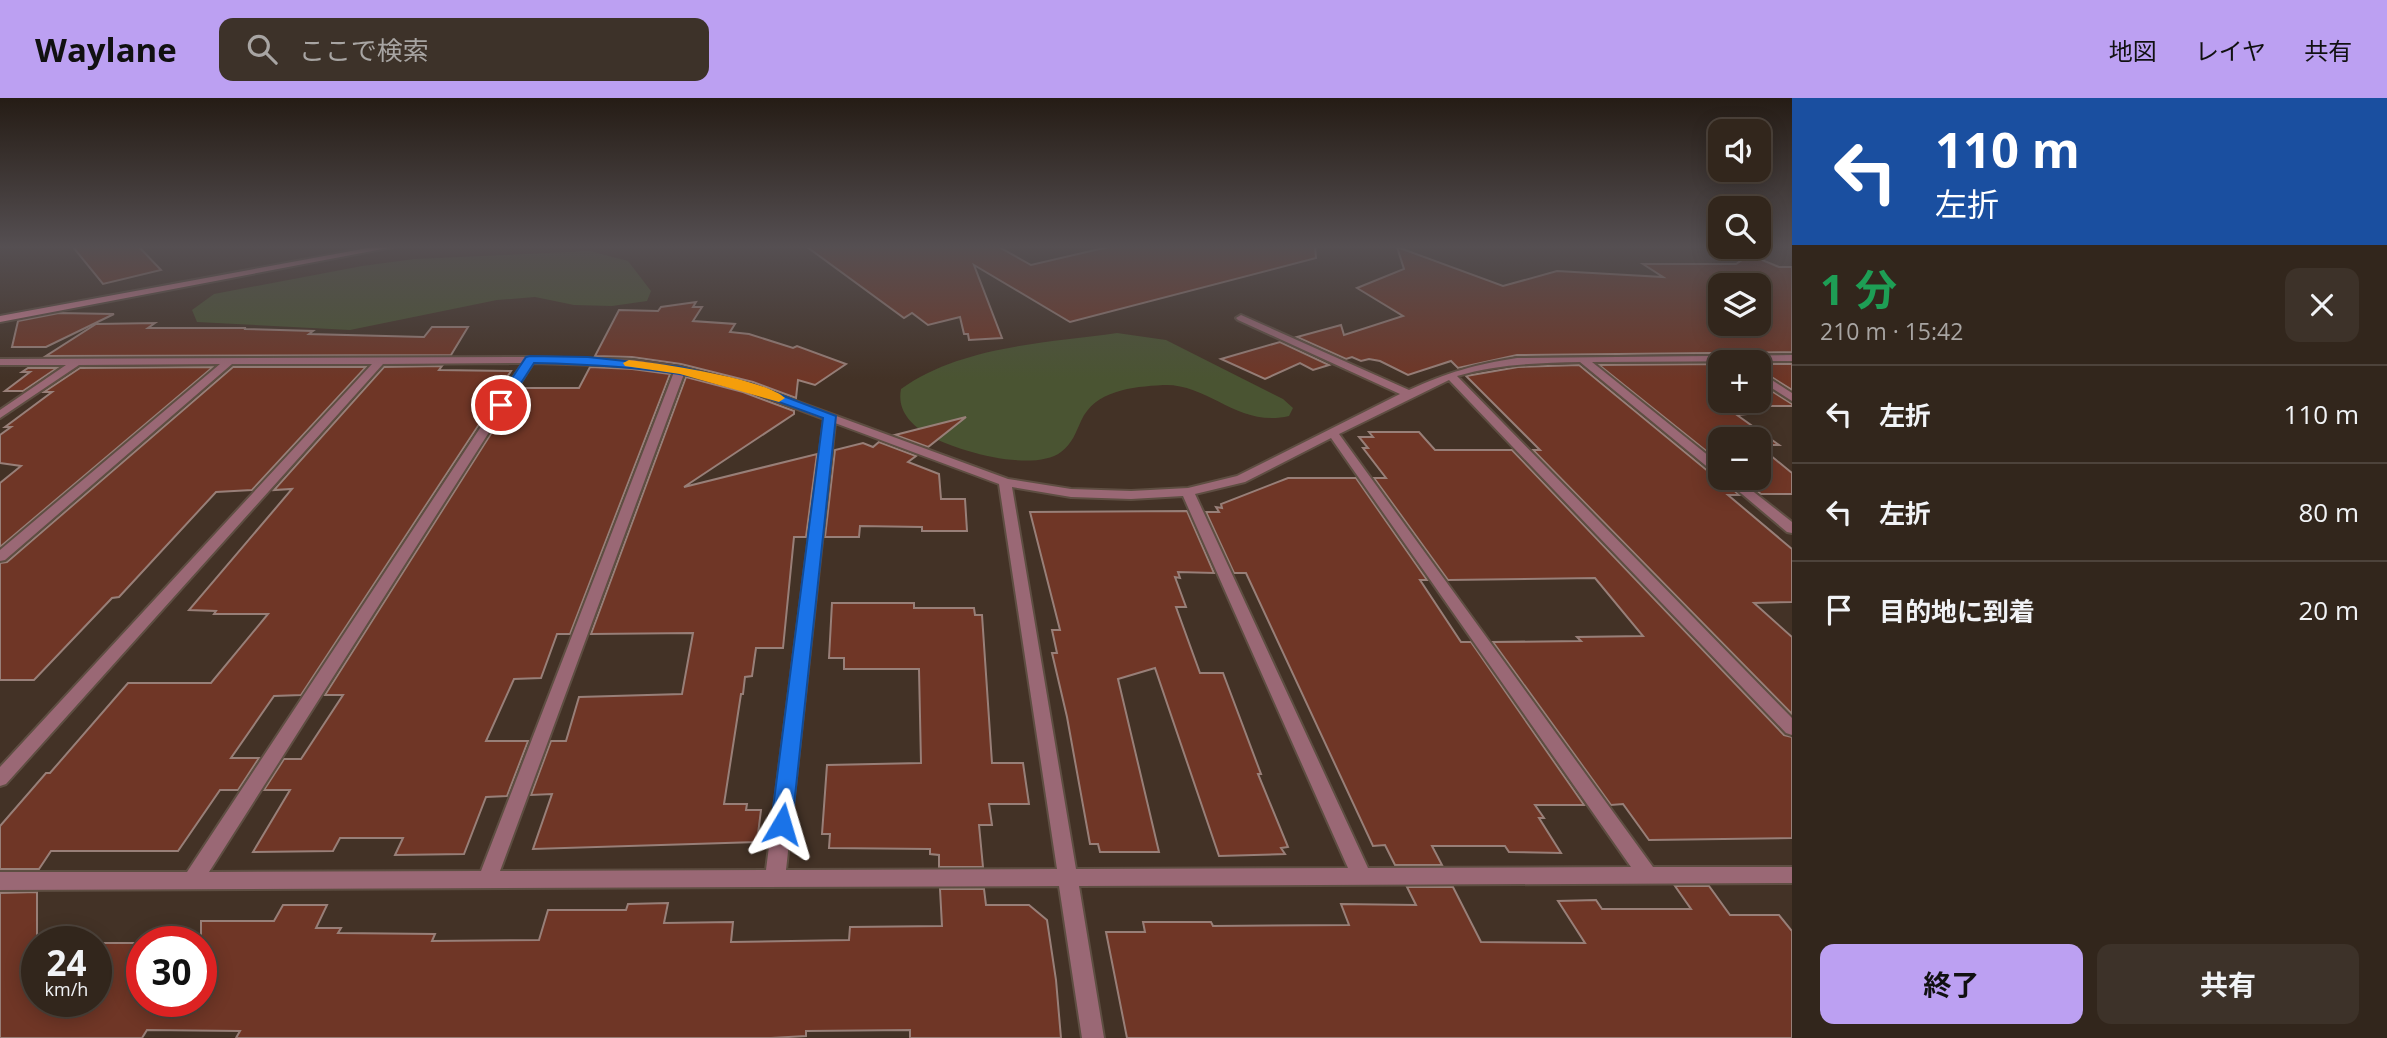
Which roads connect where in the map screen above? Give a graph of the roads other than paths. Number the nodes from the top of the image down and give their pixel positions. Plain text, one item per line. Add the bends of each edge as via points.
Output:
1 (152, 291) edge
2 (1241, 318) dead end
3 (0, 319) edge
4 (1792, 358) edge
5 (1582, 359) junction
6 (1771, 359) edge
7 (380, 360) junction
8 (530, 360) junction
9 (1708, 360) edge
10 (78, 361) junction
11 (230, 361) junction
12 (0, 362) edge
13 (680, 370) junction
14 (1450, 375) junction
15 (1771, 383) edge
16 (1409, 394) junction
17 (1792, 398) edge
18 (0, 415) edge
19 (830, 416) junction
20 (1332, 433) junction
21 (1708, 461) edge
22 (1005, 482) junction
23 (1744, 490) edge
24 (1188, 492) junction
25 (1774, 514) junction
26 (1792, 514) edge
27 (1792, 528) edge
28 (0, 557) edge
29 (1792, 729) edge
30 (0, 779) edge
31 (1648, 875) junction
32 (1792, 875) edge
33 (1362, 877) junction
34 (775, 878) junction
35 (1068, 879) junction
36 (487, 880) junction
37 (0, 881) edge
38 (192, 881) junction
39 (1093, 1038) edge

1 - 3 street
2 - 16 street
4 - 6 street
5 - 9 street
5 - 14 street via 1517,361
5 - 21 street
7 - 8 street
7 - 11 street
7 - 30 street
8 - 13 street via 632,363
8 - 38 street
10 - 11 street
10 - 12 street
10 - 18 street
11 - 28 street
13 - 19 street via 748,387
13 - 36 street
14 - 16 street
14 - 29 street
15 - 17 street
16 - 20 street
19 - 22 street
19 - 34 street
20 - 24 street via 1241,479
20 - 31 street
22 - 24 street via 1071,493
22 - 35 street
23 - 25 street
24 - 33 street
25 - 26 street
25 - 27 street
31 - 32 street
31 - 33 street
33 - 35 street
34 - 35 street
34 - 36 street
35 - 39 street
36 - 38 street
37 - 38 street

